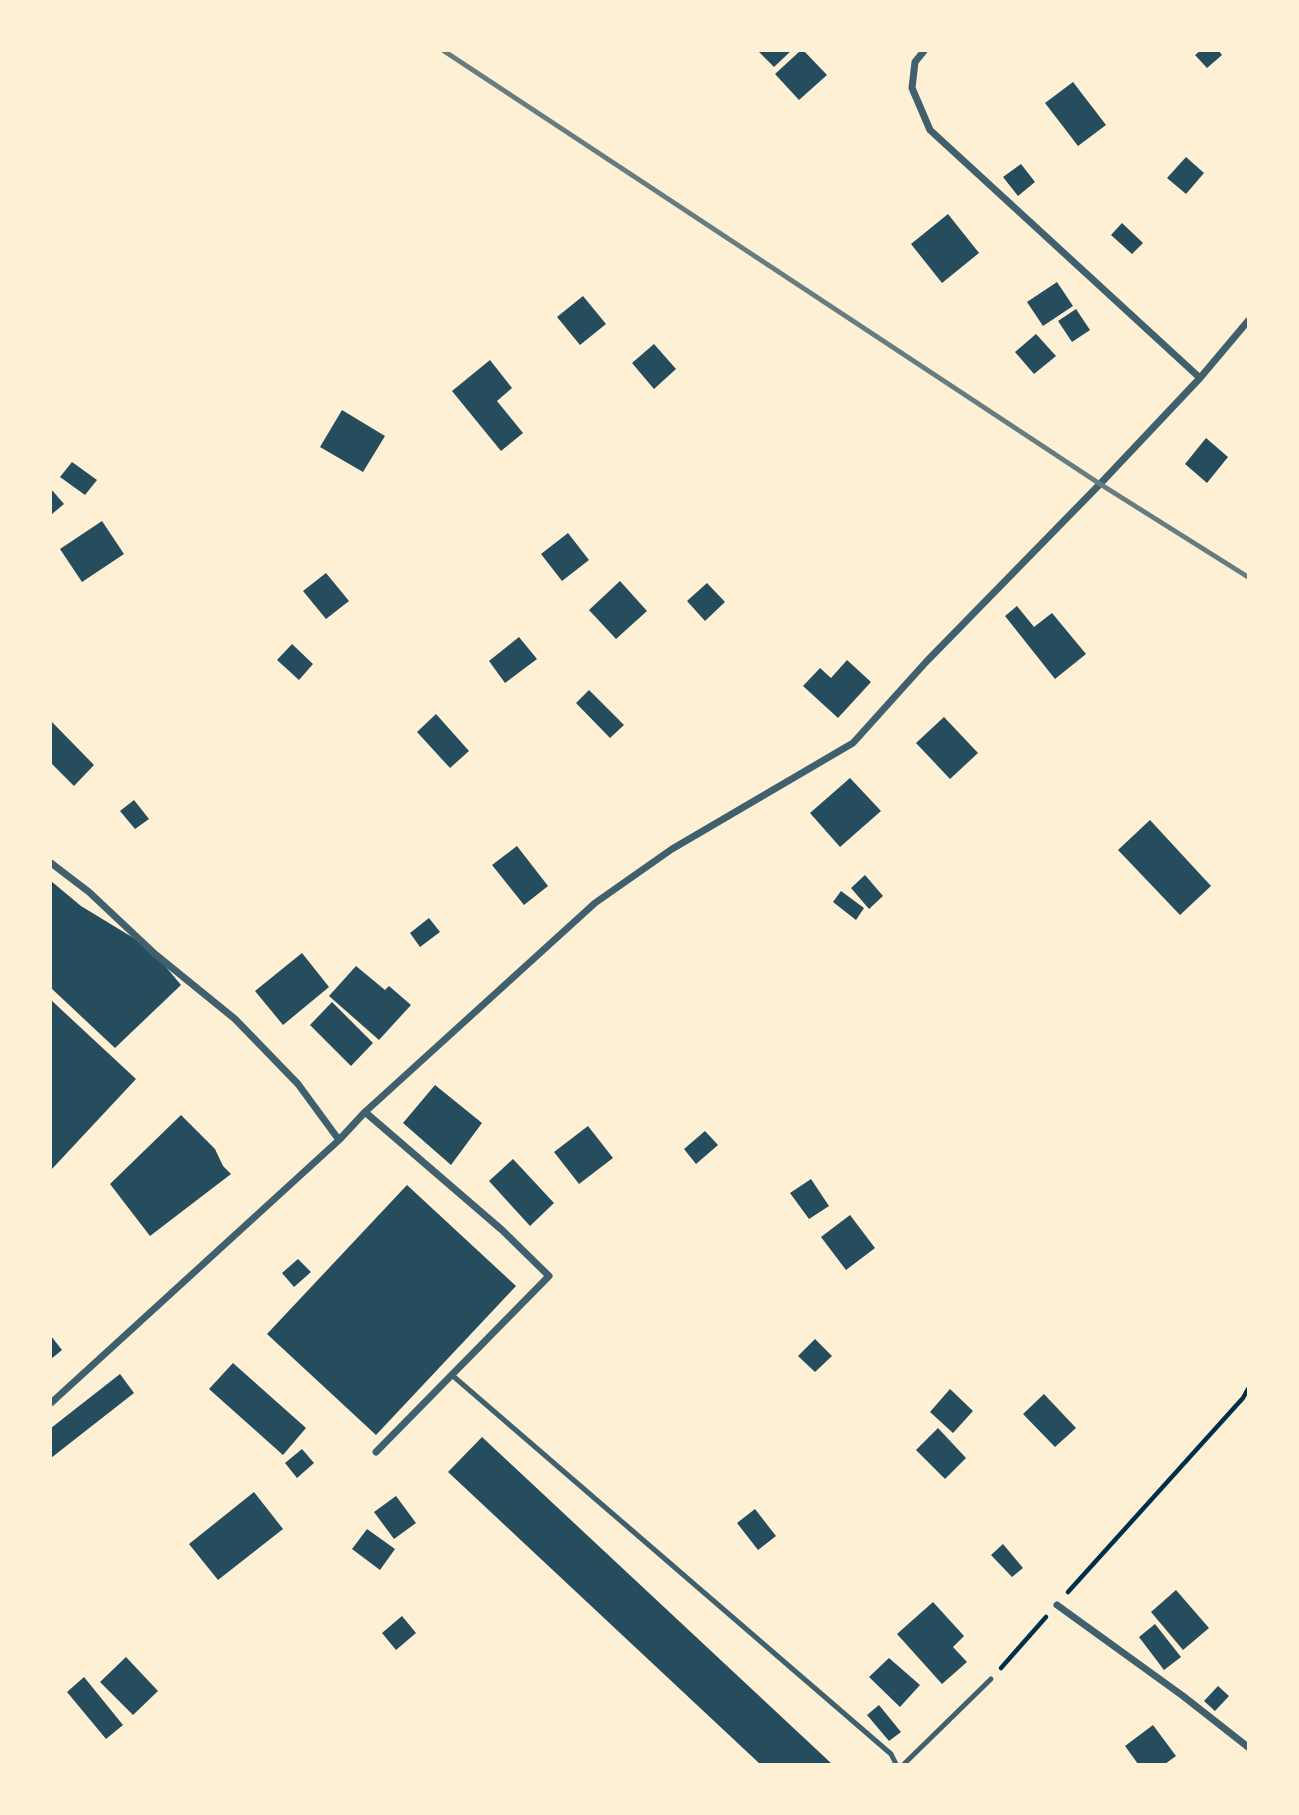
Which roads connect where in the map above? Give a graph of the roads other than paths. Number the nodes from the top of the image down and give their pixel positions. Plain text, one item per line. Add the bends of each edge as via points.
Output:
1 (924, 51) edge
2 (1248, 321) edge
3 (1200, 378) junction
4 (51, 863) edge
5 (365, 1112) junction
6 (339, 1140) junction
7 (453, 1376) junction
8 (51, 1403) edge
9 (376, 1452) dead end
10 (1057, 1605) road end
11 (991, 1679) road end
12 (1248, 1747) edge
13 (897, 1764) edge
14 (904, 1764) edge

1 - 3 street via 915,62 912,88 930,130
2 - 3 street
3 - 5 street via 853,743 672,849 595,902
4 - 6 street via 235,1019 298,1084
5 - 6 street
5 - 7 street via 549,1276
6 - 8 street
7 - 9 street
7 - 13 lane via 891,1754
10 - 12 street
11 - 14 lane

